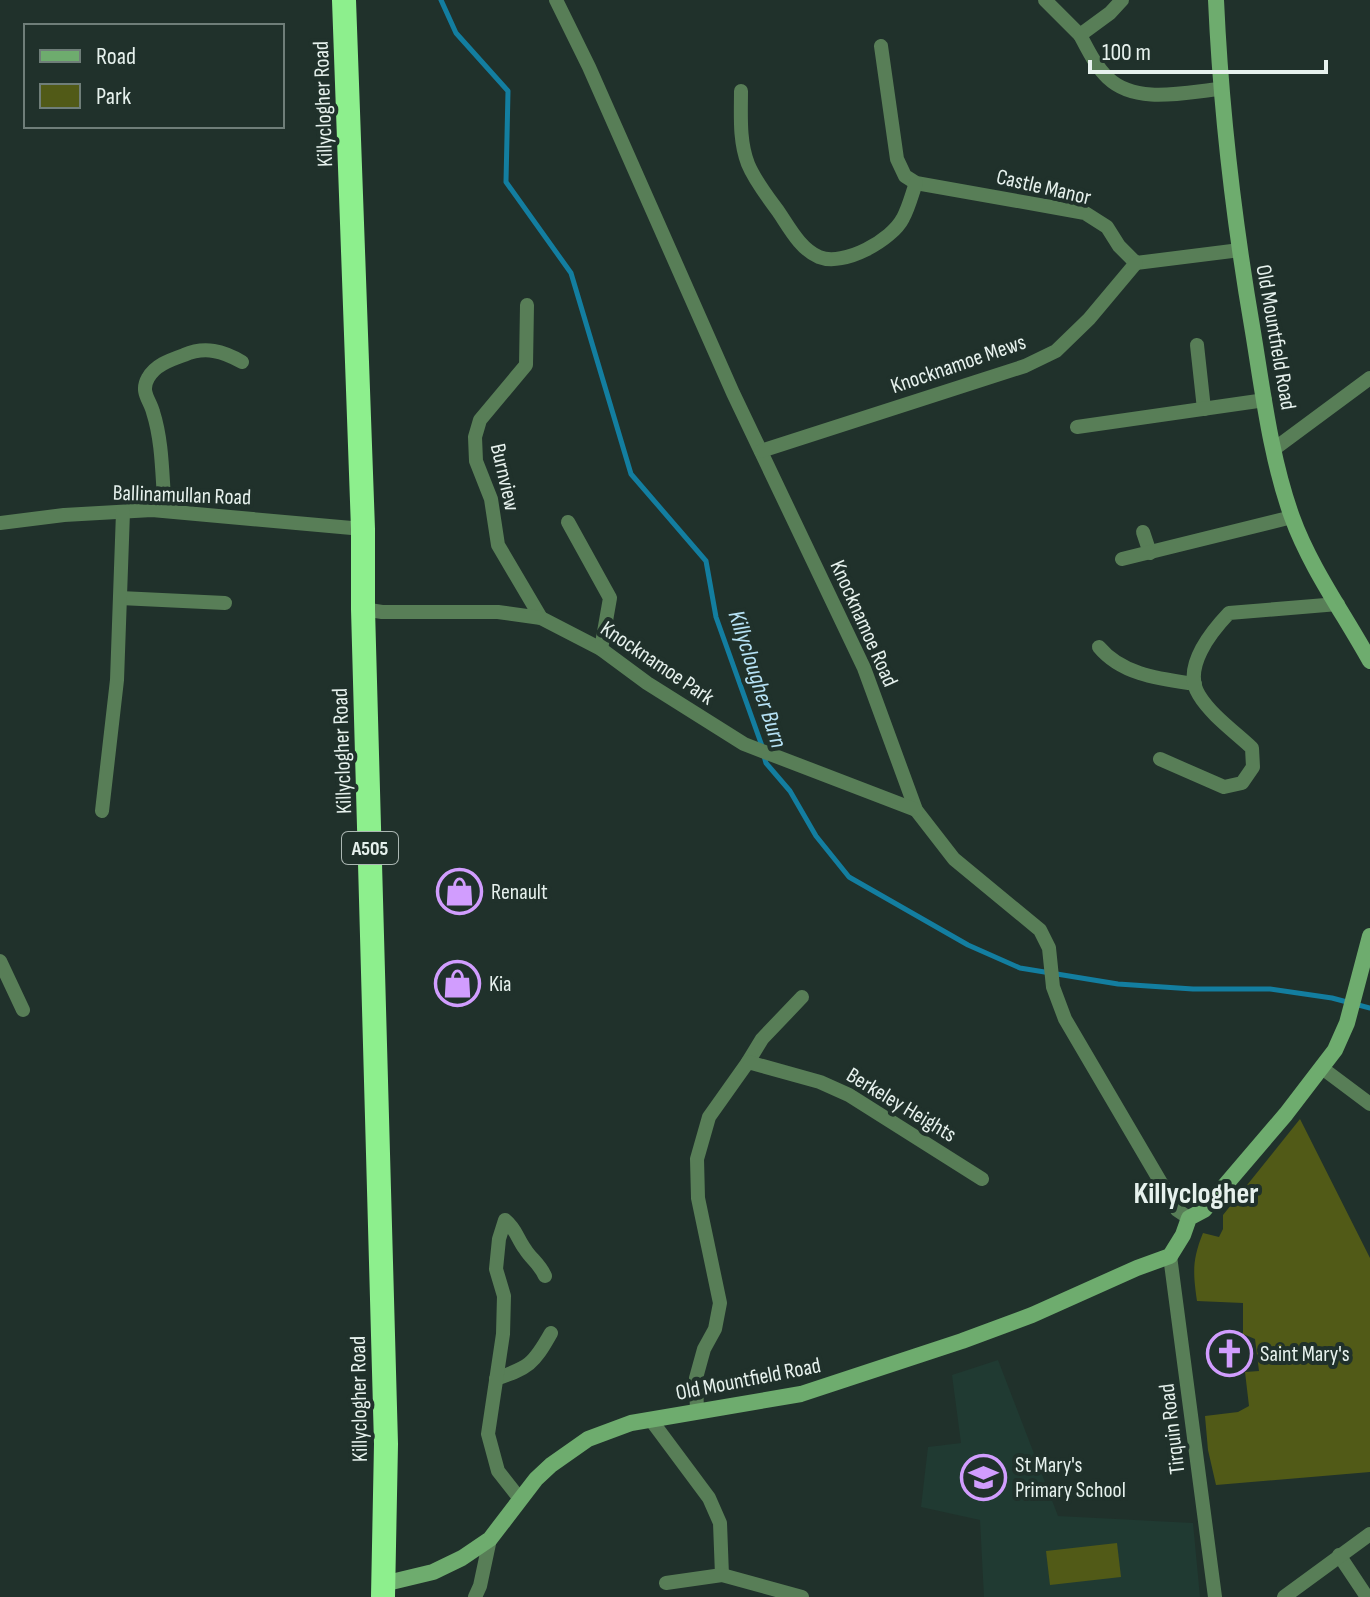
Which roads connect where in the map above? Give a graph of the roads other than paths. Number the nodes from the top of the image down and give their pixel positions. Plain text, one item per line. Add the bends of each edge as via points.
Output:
1 (344, 0) edge
2 (556, 0) edge
3 (1045, 0) edge
4 (1122, 0) edge
5 (1216, 0) edge
6 (1080, 35) junction
7 (881, 46) dead end
8 (1220, 89) junction
9 (741, 91) dead end
10 (916, 183) junction
11 (1240, 250) junction
12 (1136, 263) junction
13 (527, 305) dead end
14 (1197, 345) dead end
15 (242, 362) dead end
16 (1370, 378) edge
17 (1265, 400) junction
18 (1204, 409) junction
19 (1077, 427) dead end
20 (1274, 449) junction
21 (761, 451) junction
22 (165, 511) junction
23 (123, 512) junction
24 (1292, 517) junction
25 (568, 522) dead end
26 (0, 523) edge
27 (363, 529) junction
28 (1143, 532) dead end
29 (1150, 553) junction
30 (1122, 559) dead end
31 (120, 598) junction
32 (225, 603) dead end
33 (1338, 604) junction
34 (363, 609) junction
35 (541, 618) junction
36 (1099, 647) dead end
37 (601, 649) junction
38 (1370, 661) edge
39 (1195, 684) junction
40 (1160, 759) dead end
41 (916, 810) junction
42 (102, 811) dead end
43 (1370, 936) edge
44 (0, 961) edge
45 (802, 997) dead end
46 (23, 1010) dead end
47 (748, 1062) junction
48 (1322, 1068) junction
49 (1370, 1104) edge
50 (982, 1179) dead end
51 (1189, 1218) junction
52 (1170, 1256) junction
53 (545, 1276) dead end
54 (551, 1333) dead end
55 (496, 1379) junction
56 (697, 1412) junction
57 (651, 1420) junction
58 (520, 1499) junction
59 (1370, 1534) edge
60 (490, 1539) junction
61 (1339, 1555) junction
62 (722, 1575) junction
63 (666, 1583) dead end
64 (383, 1590) edge
65 (475, 1597) edge
66 (802, 1597) edge
67 (1215, 1597) edge
68 (1284, 1597) edge
69 (1367, 1597) edge

1 - 27 highway, Killyclogher Road / A505
2 - 21 street, Knocknamoe Road
3 - 6 street
4 - 6 street
5 - 8 street, Old Mountfield Road
6 - 8 street via 1107,78 1120,88 1162,94
7 - 10 street via 897,159 905,176
8 - 11 street, Old Mountfield Road
9 - 10 street via 748,164 799,240 819,257 835,259 883,241 902,220
10 - 12 street, Castle Manor via 1085,213 1107,227
11 - 12 street
11 - 17 street, Old Mountfield Road
12 - 21 street, Knocknamoe Mews via 1056,351 1025,366
13 - 35 street, Burnview via 526,365 480,420 476,461 491,499 498,545
14 - 18 street
15 - 22 street via 226,353 198,349 162,363 147,379 144,397 153,411
16 - 20 street
17 - 18 street
17 - 20 street, Old Mountfield Road
18 - 19 street
20 - 24 street, Old Mountfield Road
21 - 41 street, Knocknamoe Road via 864,668
22 - 23 street, Ballinamullan Road
22 - 27 street, Ballinamullan Road
23 - 26 street, Ballinamullan Road
23 - 31 street
24 - 29 street
24 - 33 street, Old Mountfield Road
25 - 37 street via 610,598
27 - 34 highway, Killyclogher Road / A505
28 - 29 street
29 - 30 street
31 - 32 street
31 - 42 street
33 - 38 street, Old Mountfield Road
33 - 39 street via 1229,613 1202,650
34 - 35 street, Knocknamoe Park
34 - 64 highway, Killyclogher Road / A505 via 386,1444
35 - 37 street, Knocknamoe Park
36 - 39 street via 1138,673
37 - 41 street, Knocknamoe Park via 752,747
39 - 40 street via 1198,694 1252,748 1253,767 1242,783 1224,787
41 - 51 street, Knocknamoe Road via 954,859 1040,930 1065,1019 1177,1210
43 - 48 street via 1350,1014
44 - 46 street
45 - 47 street
47 - 50 street, Berkeley Heights via 849,1095
47 - 56 street via 709,1117 697,1159 698,1198 720,1303 696,1378
48 - 49 street
48 - 51 street via 1204,1210
51 - 52 street
52 - 56 street, Old Mountfield Road via 962,1341 801,1394
52 - 67 street, Tirquin Road
53 - 55 street via 505,1220 496,1269 504,1296
54 - 55 street via 526,1369
55 - 58 street via 488,1434 498,1471
56 - 57 street, Old Mountfield Road
57 - 58 street, Old Mountfield Road via 588,1439 551,1465
57 - 62 street via 709,1498 720,1523
58 - 60 street, Old Mountfield Road
59 - 61 street
60 - 64 street via 433,1572
60 - 65 street
61 - 68 street
61 - 69 street
62 - 63 street
62 - 66 street

